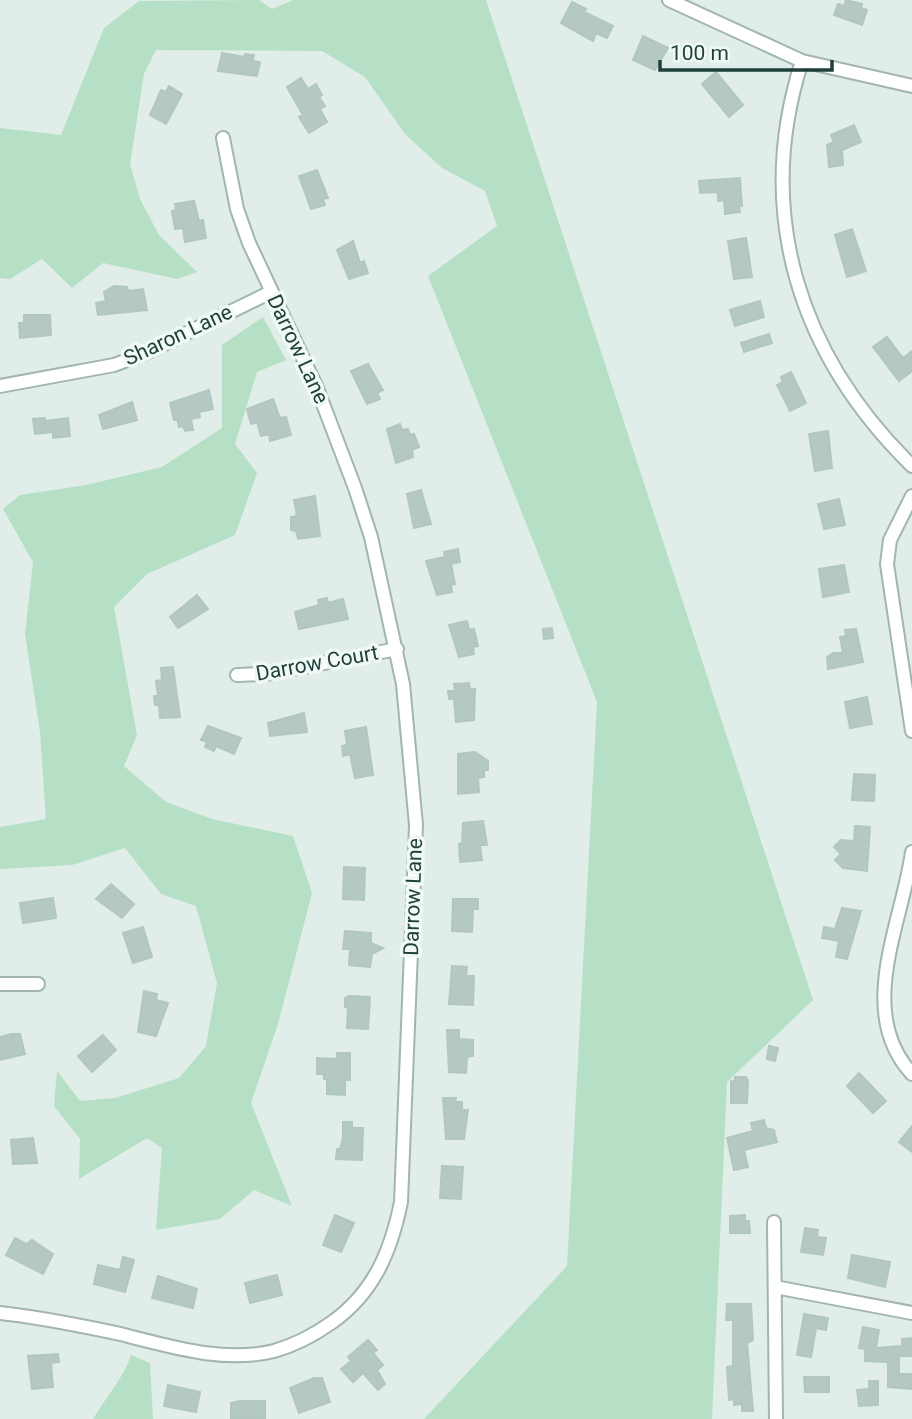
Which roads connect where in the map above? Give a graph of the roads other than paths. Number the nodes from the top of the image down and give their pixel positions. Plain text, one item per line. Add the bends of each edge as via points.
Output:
1 (669, 0) edge
2 (802, 61) junction
3 (912, 86) edge
4 (223, 138) dead end
5 (271, 292) junction
6 (0, 386) edge
7 (912, 466) edge
8 (912, 496) edge
9 (397, 649) junction
10 (237, 675) dead end
11 (912, 731) edge
12 (912, 852) edge
13 (0, 984) edge
14 (38, 984) dead end
15 (912, 1074) edge
16 (774, 1222) dead end
17 (775, 1287) junction
18 (0, 1313) edge
19 (912, 1313) edge
20 (776, 1419) edge

1 - 2 street
2 - 3 street
2 - 7 street via 790,97 782,172 789,254 800,297 849,394
4 - 5 street, Darrow Lane via 237,209
5 - 6 street, Sharon Lane via 146,354 114,365
5 - 9 street, Darrow Lane via 317,388 355,488
8 - 11 street via 890,540 887,564
9 - 10 street, Darrow Court via 267,674
9 - 18 street, Darrow Lane via 416,825 415,881 401,1202 393,1240 373,1283 346,1313 313,1336 273,1351 237,1355 198,1352 74,1324
12 - 15 street via 883,1009 885,1029
13 - 14 street
16 - 17 street
17 - 19 street
17 - 20 street

